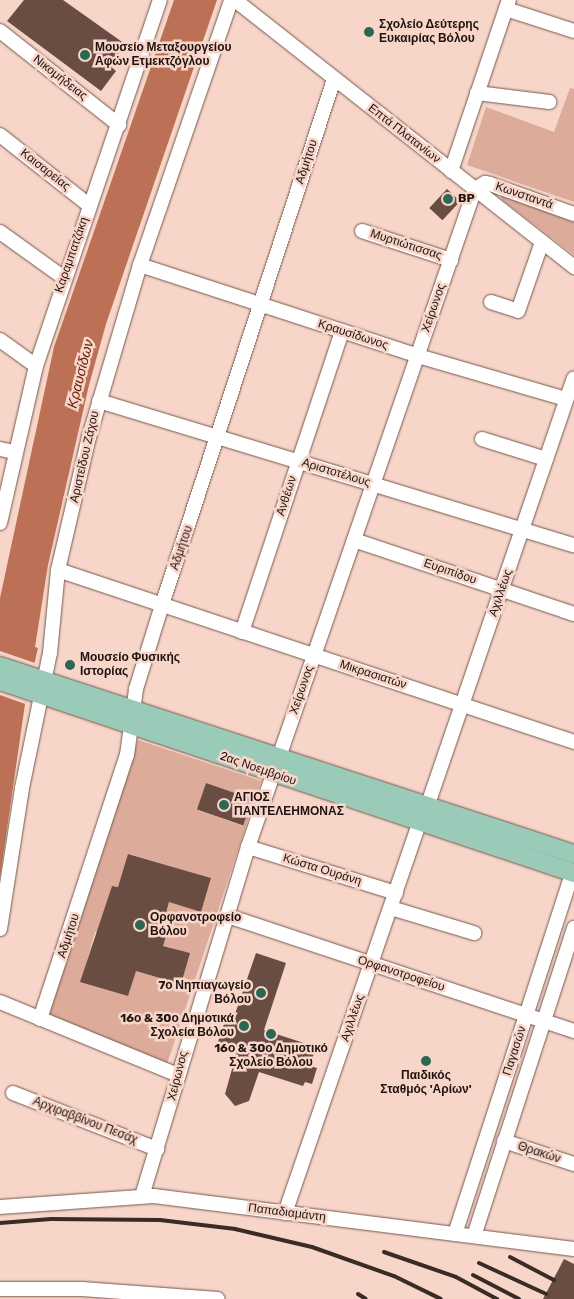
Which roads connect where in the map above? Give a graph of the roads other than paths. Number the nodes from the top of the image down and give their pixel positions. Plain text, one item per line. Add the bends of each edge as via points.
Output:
1 (160, 0) edge
2 (233, 0) edge
3 (507, 4) edge
4 (0, 31) edge
5 (574, 31) edge
6 (334, 78) junction
7 (477, 93) junction
8 (549, 102) dead end
9 (119, 125) junction
10 (0, 135) edge
11 (451, 171) junction
12 (475, 189) junction
13 (89, 205) junction
14 (574, 214) edge
15 (362, 231) dead end
16 (0, 232) edge
17 (542, 242) junction
18 (450, 260) junction
19 (140, 265) junction
20 (574, 267) edge
21 (64, 278) junction
22 (491, 302) dead end
23 (261, 306) junction
24 (342, 331) junction
25 (0, 340) edge
26 (418, 356) junction
27 (36, 366) junction
28 (574, 378) edge
29 (566, 400) junction
30 (99, 401) junction
31 (219, 437) junction
32 (482, 439) dead end
33 (0, 449) edge
34 (14, 452) junction
35 (546, 459) junction
36 (299, 462) junction
37 (373, 484) junction
38 (1, 518) edge
39 (523, 529) junction
40 (354, 540) junction
41 (574, 545) edge
42 (58, 570) junction
43 (502, 590) junction
44 (162, 605) junction
45 (574, 614) edge
46 (242, 632) junction
47 (314, 656) junction
48 (0, 666) edge
49 (0, 681) edge
50 (36, 686) junction
51 (462, 705) junction
52 (132, 718) junction
53 (574, 742) edge
54 (276, 766) junction
55 (424, 815) junction
56 (248, 847) junction
57 (574, 854) edge
58 (573, 871) edge
59 (396, 893) junction
60 (391, 908) junction
61 (228, 916) junction
62 (574, 928) edge
63 (0, 929) edge
64 (474, 933) dead end
65 (372, 964) junction
66 (0, 1002) edge
67 (526, 1016) junction
68 (40, 1019) junction
69 (544, 1021) junction
70 (574, 1031) edge
71 (178, 1075) junction
72 (13, 1093) dead end
73 (504, 1141) junction
74 (157, 1150) junction
75 (574, 1164) edge
76 (142, 1196) junction
77 (0, 1207) edge
78 (285, 1213) junction
79 (455, 1234) junction
80 (474, 1236) junction
81 (574, 1249) edge
82 (0, 1289) edge
83 (184, 1297) edge
84 (218, 1299) edge

1 - 9 street, Καραμπατζάκη
2 - 6 street, Επτά Πλατανίων
2 - 19 street, Αριστείδου Ζάχου
3 - 5 street
3 - 7 street
4 - 9 street, Νικομήδειας
6 - 11 street, Επτά Πλατανίων
6 - 23 street, Αδμήτου
7 - 8 street
7 - 11 street
9 - 13 street, Καραμπατζάκη
10 - 13 street, Καισαρείας
11 - 12 street, Επτά Πλατανίων
12 - 14 street, Κωνσταντά via 485,183 490,184
12 - 17 street, Επτά Πλατανίων
12 - 18 street, Χείρωνος
13 - 21 street, Καραμπατζάκη
15 - 18 street, Μυρτιώτισσας
16 - 21 street
17 - 20 street, Επτά Πλατανίων
17 - 22 street via 518,311
18 - 26 street, Χείρωνος
19 - 23 street, Κραυσίδωνος
19 - 30 street, Αριστείδου Ζάχου
21 - 27 street, Καραμπατζάκη
23 - 24 street, Κραυσίδωνος
23 - 31 street, Αδμήτου
24 - 26 street, Κραυσίδωνος
24 - 36 street, Ανθέων
25 - 27 street
26 - 29 street, Κραυσίδωνος
26 - 37 street, Χείρωνος
27 - 34 street, Καραμπατζάκη
28 - 29 street, Αχιλλέως
29 - 35 street, Αχιλλέως
30 - 31 street, Αριστοτέλους
30 - 42 street, Αριστείδου Ζάχου
31 - 36 street, Αριστοτέλους
31 - 44 street, Αδμήτου
32 - 35 street
33 - 34 street
34 - 38 street, Καραμπατζάκη
35 - 39 street, Αχιλλέως
36 - 37 street, Αριστοτέλους
36 - 46 street, Ανθέων
37 - 39 street, Αριστοτέλους
37 - 40 street, Χείρωνος
39 - 41 street, Αριστοτέλους
39 - 43 street, Αχιλλέως
40 - 43 street, Ευριπίδου
40 - 47 street, Χείρωνος
42 - 44 street, Μικρασιατών
42 - 50 street, Αριστείδου Ζάχου
43 - 45 street, Ευριπίδου
43 - 51 street, Αχιλλέως
44 - 46 street, Μικρασιατών
44 - 52 street, Αδμήτου
46 - 47 street, Μικρασιατών
47 - 51 street, Μικρασιατών
47 - 54 street, Χείρωνος
48 - 50 main road, 2ας Νοεμβρίου
49 - 50 main road, 2ας Νοεμβρίου
50 - 52 main road, 2ας Νοεμβρίου
50 - 63 street, Αριστείδου Ζάχου
51 - 53 street, Μικρασιατών
51 - 55 street, Αχιλλέως
52 - 54 main road, 2ας Νοεμβρίου
52 - 68 street, Αδμήτου via 127,755
54 - 55 main road, 2ας Νοεμβρίου
54 - 56 street, Χείρωνος
55 - 57 main road, 2ας Νοεμβρίου
55 - 58 main road, 2ας Νοεμβρίου
55 - 59 street, Αχιλλέως
56 - 59 street, Κώστα Ουράνη
56 - 61 street, Χείρωνος
58 - 67 street, Παγασών
59 - 60 street, Αχιλλέως
60 - 64 street
60 - 65 street, Αχιλλέως
61 - 65 street, Ορφανοτροφείου
61 - 71 street, Χείρωνος
62 - 69 street, Παγασών
65 - 67 street, Ορφανοτροφείου
65 - 78 street, Αχιλλέως
66 - 68 street
67 - 69 street, Ορφανοτροφείου
67 - 79 street, Παγασών
68 - 71 street
69 - 70 street, Ορφανοτροφείου
69 - 73 street, Παγασών
71 - 74 street, Χείρωνος
72 - 74 street, Αρχιραββίνου Πεσάχ
73 - 75 street, Θρακών
73 - 80 street, Παγασών
74 - 76 street, Χείρωνος
76 - 77 street, Παπαδιαμάντη
76 - 78 street, Παπαδιαμάντη
78 - 79 street, Παπαδιαμάντη
79 - 80 street, Παπαδιαμάντη
80 - 81 street, Παπαδιαμάντη
82 - 83 street
83 - 84 street

